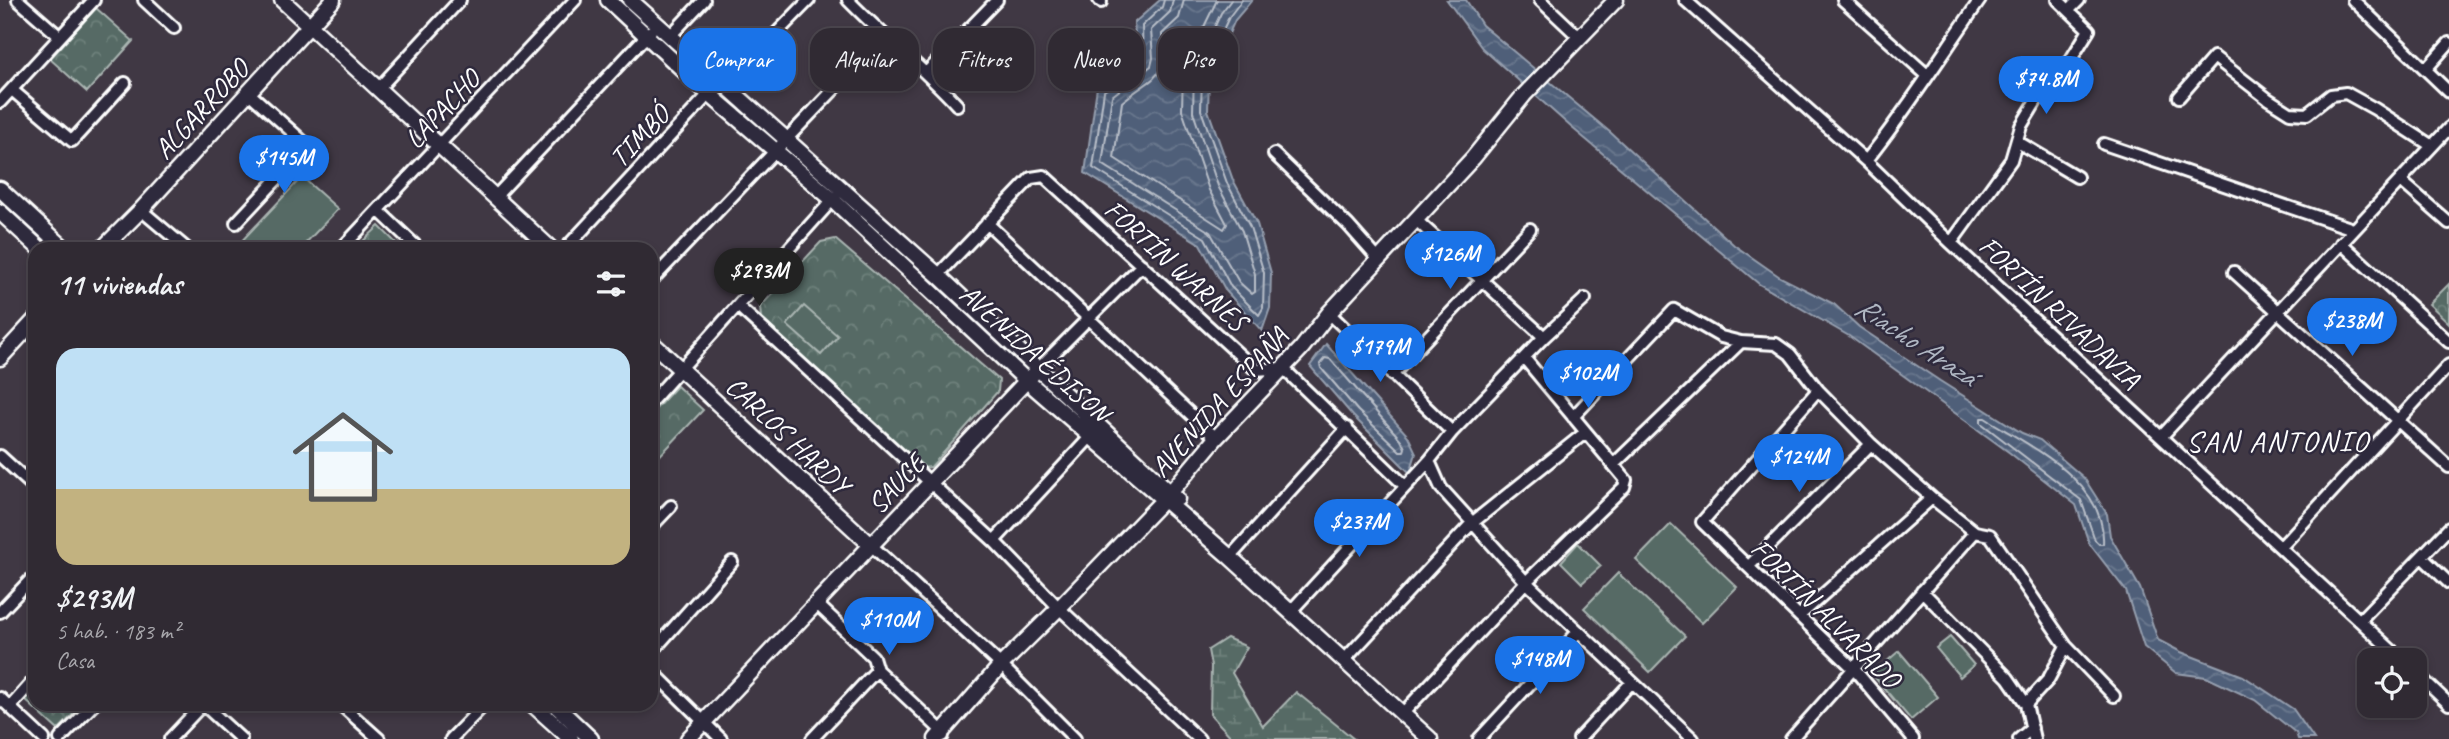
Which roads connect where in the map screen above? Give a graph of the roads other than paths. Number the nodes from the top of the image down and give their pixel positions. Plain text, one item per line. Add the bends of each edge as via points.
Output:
1 (19, 0) edge
2 (94, 0) edge
3 (144, 0) edge
4 (282, 0) edge
5 (334, 0) edge
6 (460, 0) edge
7 (575, 0) edge
8 (608, 0) edge
9 (631, 0) edge
10 (704, 0) edge
11 (809, 0) edge
12 (848, 0) edge
13 (981, 0) edge
14 (1539, 0) edge
15 (1616, 0) edge
16 (1685, 0) edge
17 (1843, 0) edge
18 (1980, 0) edge
19 (2058, 0) edge
20 (2079, 0) edge
21 (2353, 0) edge
22 (994, 4) edge
23 (2069, 10) junction
24 (310, 26) junction
25 (174, 27) dead end
26 (782, 28) edge
27 (875, 28) edge
28 (652, 30) junction
29 (59, 36) junction
30 (670, 36) junction
31 (1579, 37) junction
32 (2449, 43) edge
33 (679, 44) edge
34 (919, 65) edge
35 (2426, 69) junction
36 (927, 72) junction
37 (1927, 75) junction
38 (125, 83) dead end
39 (378, 89) junction
40 (12, 90) junction
41 (714, 91) edge
42 (730, 91) edge
43 (833, 91) edge
44 (2449, 92) edge
45 (249, 93) junction
46 (709, 93) junction
47 (2179, 97) dead end
48 (0, 102) edge
49 (957, 105) dead end
50 (2449, 128) edge
51 (2018, 142) junction
52 (2104, 144) dead end
53 (439, 145) junction
54 (781, 146) junction
55 (2432, 146) junction
56 (1274, 154) dead end
57 (1866, 162) junction
58 (2077, 177) dead end
59 (2401, 181) junction
60 (0, 189) edge
61 (838, 195) junction
62 (495, 197) junction
63 (378, 210) junction
64 (141, 211) junction
65 (1, 214) edge
66 (1415, 219) junction
67 (236, 223) dead end
68 (987, 223) junction
69 (2449, 223) edge
70 (1530, 229) dead end
71 (2353, 229) junction
72 (32, 242) edge
73 (57, 242) edge
74 (109, 242) edge
75 (179, 242) edge
76 (348, 242) edge
77 (412, 242) edge
78 (544, 242) edge
79 (572, 242) edge
80 (1951, 243) junction
81 (2341, 243) junction
82 (1379, 260) junction
83 (1142, 265) junction
84 (2234, 272) dead end
85 (658, 274) edge
86 (938, 275) junction
87 (1482, 280) junction
88 (1585, 299) dead end
89 (739, 307) junction
90 (2279, 312) junction
91 (1329, 313) junction
92 (1090, 319) junction
93 (28, 328) edge
94 (1544, 337) junction
95 (1741, 342) junction
96 (2449, 342) edge
97 (658, 348) edge
98 (0, 358) edge
99 (1525, 359) junction
100 (2449, 365) edge
101 (1283, 368) junction
102 (681, 369) junction
103 (1038, 369) junction
104 (1392, 374) junction
105 (1027, 381) junction
106 (1818, 390) junction
107 (658, 394) edge
108 (1573, 417) junction
109 (2398, 420) junction
110 (1347, 428) junction
111 (1095, 432) junction
112 (1452, 432) junction
113 (1586, 432) junction
114 (2161, 437) junction
115 (1216, 438) junction
116 (1871, 444) junction
117 (0, 456) edge
118 (1429, 461) junction
119 (1613, 465) junction
120 (2449, 467) edge
121 (28, 482) edge
122 (931, 482) junction
123 (1404, 485) junction
124 (1166, 496) junction
125 (1932, 498) junction
126 (671, 506) dead end
127 (658, 520) edge
128 (1472, 523) junction
129 (2449, 527) edge
130 (1975, 532) junction
131 (994, 541) junction
132 (871, 545) junction
133 (2281, 547) junction
134 (1232, 554) junction
135 (2422, 557) junction
136 (732, 562) dead end
137 (1749, 566) junction
138 (28, 582) edge
139 (1527, 582) junction
140 (2449, 583) edge
141 (1922, 591) junction
142 (816, 603) junction
143 (1059, 608) junction
144 (1292, 610) junction
145 (0, 612) edge
146 (1799, 616) junction
147 (2360, 620) junction
148 (1578, 632) junction
149 (658, 645) edge
150 (2066, 646) junction
151 (2389, 648) edge
152 (1349, 655) junction
153 (1001, 665) junction
154 (1854, 669) junction
155 (877, 670) junction
156 (658, 677) edge
157 (1632, 682) junction
158 (2427, 683) edge
159 (28, 687) edge
160 (2114, 696) dead end
161 (0, 698) edge
162 (2026, 704) junction
163 (2449, 704) edge
164 (10, 707) junction
165 (87, 711) edge
166 (196, 711) edge
167 (211, 711) edge
168 (348, 711) edge
169 (478, 711) edge
170 (540, 711) edge
171 (561, 711) edge
172 (1405, 711) junction
173 (704, 722) junction
174 (2033, 734) edge
175 (941, 737) edge
176 (44, 739) edge
177 (60, 739) edge
178 (170, 739) edge
179 (241, 739) edge
180 (379, 739) edge
181 (451, 739) edge
182 (571, 739) edge
183 (591, 739) edge
184 (688, 739) edge
185 (721, 739) edge
186 (812, 739) edge
187 (1075, 739) edge
188 (1199, 739) edge
189 (1430, 739) edge
190 (1439, 739) edge
191 (1479, 739) edge
192 (1579, 739) edge
193 (1693, 739) edge
194 (1791, 739) edge
195 (1913, 739) edge
196 (2019, 739) edge

1 - 29 street
2 - 29 street
3 - 25 street
4 - 24 main road
5 - 24 main road, ALGARROBO
6 - 39 street
7 - 53 street, LAPACHO
8 - 28 main road, AVENIDA ÉDISON
9 - 28 main road, AVENIDA ÉDISON
10 - 30 street
11 - 26 street, TIMBÓ
12 - 27 street
13 - 22 street
14 - 31 street
15 - 31 main road, AVENIDA ESPAÑA
16 - 57 street, FORTÍN RIVADAVIA
17 - 37 street
18 - 37 street
19 - 23 street
20 - 23 street
21 - 35 street
22 - 36 street
23 - 51 street via 2089,30 2057,82 2044,88 2021,126
24 - 39 main road
24 - 45 main road, ALGARROBO
28 - 30 main road, AVENIDA ÉDISON
28 - 46 main road, AVENIDA ÉDISON
28 - 62 street
29 - 40 street
30 - 33 main road, AVENIDA ÉDISON
31 - 66 main road, AVENIDA ESPAÑA
32 - 35 street
34 - 36 street
35 - 44 street
36 - 49 street
37 - 57 street
38 - 40 street via 72,141
39 - 53 main road
40 - 48 street
41 - 46 street, TIMBÓ
42 - 54 main road, AVENIDA ÉDISON
43 - 54 street
45 - 64 main road, ALGARROBO
45 - 67 street via 308,146
46 - 54 main road, AVENIDA ÉDISON
46 - 79 street, TIMBÓ
47 - 55 street via 2214,57 2290,113 2307,114 2331,95 2346,93
50 - 55 street
51 - 58 street
51 - 80 street via 2011,160
52 - 71 street
53 - 62 main road
53 - 63 street, LAPACHO
54 - 61 main road, AVENIDA ÉDISON
54 - 85 street
55 - 59 street
56 - 82 street
57 - 80 street, FORTÍN RIVADAVIA
59 - 69 street
59 - 71 street
60 - 73 main road
61 - 86 main road, AVENIDA ÉDISON
61 - 89 street
61 - 105 main road, AVENIDA ÉDISON
62 - 78 main road
63 - 76 street, LAPACHO
63 - 77 street
64 - 74 main road, ALGARROBO
64 - 75 street
65 - 72 main road
66 - 82 main road, AVENIDA ESPAÑA
66 - 87 street
68 - 83 street, FORTÍN WARNES via 1031,178 1044,176
68 - 86 street
68 - 92 street
70 - 87 street
71 - 81 street
80 - 114 street, FORTÍN RIVADAVIA
81 - 90 street
81 - 96 street
82 - 91 main road, AVENIDA ESPAÑA
83 - 92 street, SAUCE
83 - 101 street, FORTÍN WARNES via 1256,370
84 - 90 street
86 - 103 main road, AVENIDA ÉDISON
87 - 94 street
87 - 104 street
88 - 94 street
89 - 102 street
89 - 122 street
90 - 109 street
90 - 114 street
91 - 101 main road, AVENIDA ESPAÑA
91 - 104 street
92 - 103 street, SAUCE
92 - 115 street
93 - 98 main road
94 - 99 street
95 - 106 street via 1776,344 1790,354
95 - 108 street via 1720,337 1674,310
95 - 119 street
97 - 102 main road, CARLOS HARDY
99 - 108 street
99 - 112 street
100 - 109 street
101 - 110 street
101 - 115 main road, AVENIDA ESPAÑA
102 - 107 street
102 - 132 main road, CARLOS HARDY
103 - 105 main road, SAUCE
103 - 111 main road, AVENIDA ÉDISON
104 - 112 street
105 - 111 main road, AVENIDA ÉDISON
105 - 122 main road, SAUCE
106 - 116 street
106 - 137 street, FORTÍN ALVARADO via 1702,522
108 - 113 street
109 - 120 street
109 - 133 street
110 - 123 street
110 - 134 street
111 - 124 main road, AVENIDA ÉDISON
111 - 131 street
112 - 118 street
113 - 119 street
113 - 128 street
114 - 133 street, FORTÍN RIVADAVIA
115 - 124 main road, AVENIDA ESPAÑA
116 - 125 street
116 - 137 street
117 - 121 street
118 - 123 street
118 - 128 street via 1441,488
119 - 139 street via 1626,480 1624,487
122 - 131 street
122 - 132 main road, SAUCE
123 - 144 street
124 - 134 main road, AVENIDA ÉDISON
124 - 143 main road, AVENIDA ESPAÑA
125 - 130 street
125 - 146 street
126 - 127 street
128 - 139 street
128 - 152 street
129 - 135 street
130 - 141 street
130 - 150 street via 1990,535
131 - 143 street
132 - 142 main road, SAUCE
132 - 153 street, CARLOS HARDY
133 - 147 street, FORTÍN RIVADAVIA
134 - 144 main road, AVENIDA ÉDISON
135 - 140 street
135 - 147 street
136 - 149 street
137 - 146 street, FORTÍN ALVARADO
138 - 145 street
139 - 148 street
139 - 172 street
141 - 154 street
141 - 162 street via 2008,678
142 - 155 street via 873,657
142 - 173 main road, SAUCE
143 - 153 main road, AVENIDA ESPAÑA
143 - 188 street
144 - 152 main road, AVENIDA ÉDISON
144 - 172 main road, AVENIDA ÉDISON
146 - 154 street, FORTÍN ALVARADO
147 - 151 street, FORTÍN RIVADAVIA
148 - 157 street
148 - 191 street
150 - 160 street
150 - 162 street via 2048,680
152 - 172 main road, AVENIDA ÉDISON
153 - 175 main road, AVENIDA ESPAÑA
153 - 187 street, CARLOS HARDY
154 - 194 street
154 - 195 street, FORTÍN ALVARADO
155 - 175 street
155 - 186 street
156 - 173 street
157 - 192 street
157 - 193 street
158 - 163 street
159 - 164 street
161 - 164 street
162 - 174 street
164 - 176 street
165 - 177 street
166 - 178 street
167 - 179 street
168 - 180 street
169 - 181 street
170 - 182 main road
171 - 183 main road
172 - 189 main road, AVENIDA ÉDISON
172 - 190 main road, AVENIDA ÉDISON
173 - 184 main road, SAUCE
173 - 185 street
174 - 196 street

